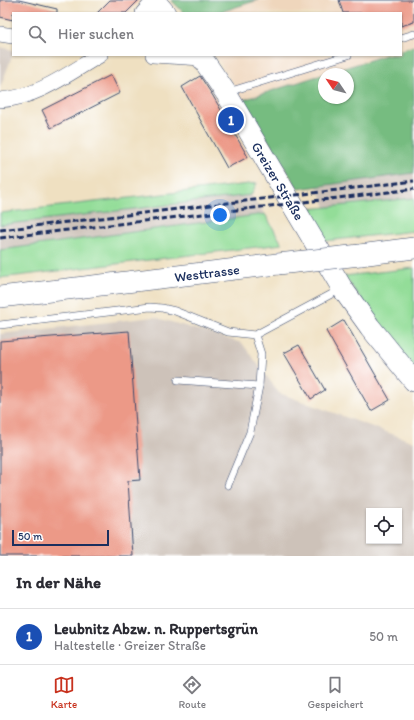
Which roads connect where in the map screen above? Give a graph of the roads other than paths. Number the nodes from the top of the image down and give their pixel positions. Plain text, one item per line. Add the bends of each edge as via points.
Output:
1 (0, 34) edge
2 (414, 34) edge
3 (12, 36) edge
4 (402, 38) edge
5 (98, 56) edge
6 (201, 56) edge
7 (345, 56) edge
8 (226, 93) junction
9 (0, 100) edge
10 (414, 248) edge
11 (342, 288) junction
12 (0, 298) edge
13 (0, 325) edge
14 (255, 335) junction
15 (178, 380) dead end
16 (414, 381) edge
17 (259, 386) junction
18 (228, 485) dead end

1 - 3 street
2 - 4 lane
5 - 9 street via 39,90
6 - 8 main road, Greizer Straße
7 - 8 lane
8 - 11 main road, Greizer Straße
10 - 12 main road, Westtrasse, bridge
11 - 14 lane
11 - 16 main road, Greizer Straße
13 - 14 lane via 150,307 162,308 228,332
14 - 17 lane via 261,354
15 - 17 lane
17 - 18 lane via 250,432

